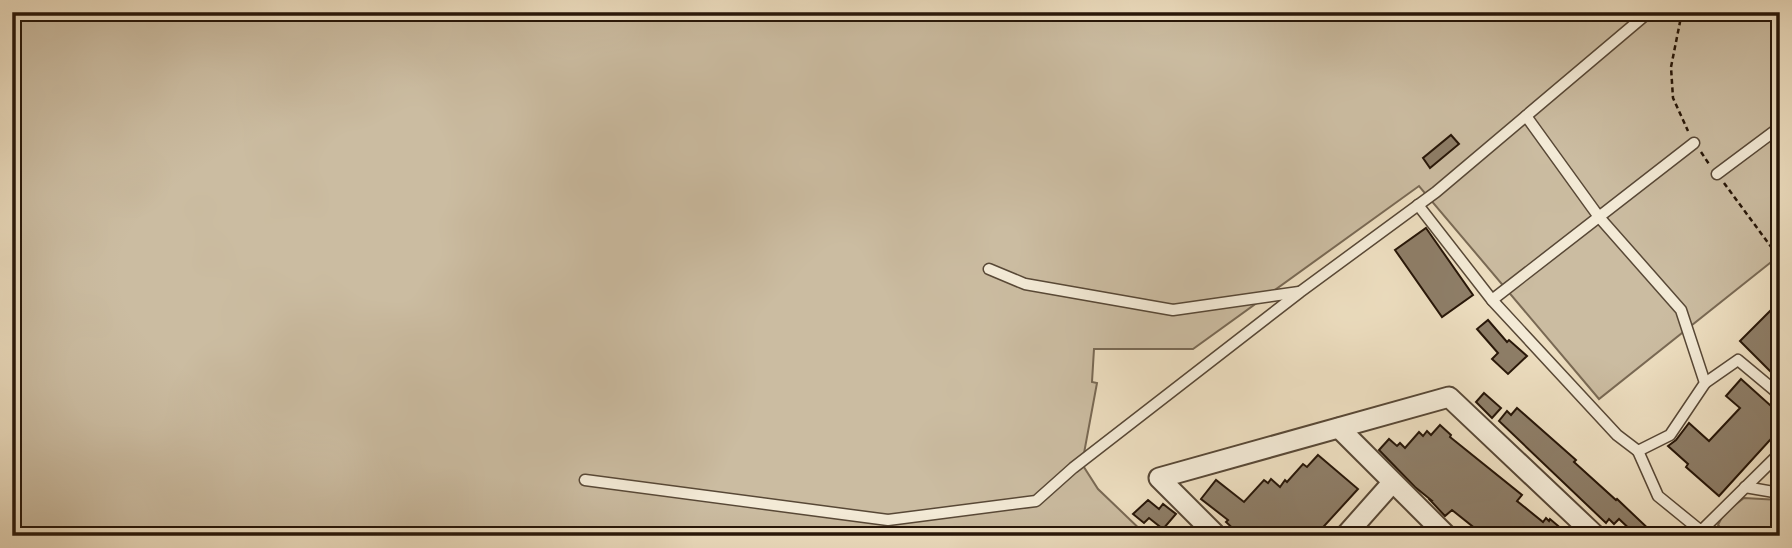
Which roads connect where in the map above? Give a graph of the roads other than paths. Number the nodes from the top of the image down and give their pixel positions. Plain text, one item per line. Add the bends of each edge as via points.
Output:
1 (1649, 12) edge
2 (1526, 116) junction
3 (1780, 127) edge
4 (1694, 143) dead end
5 (1717, 174) dead end
6 (1418, 205) junction
7 (1599, 217) junction
8 (989, 269) dead end
9 (1300, 292) junction
10 (1492, 300) junction
11 (1705, 383) junction
12 (1780, 395) edge
13 (1339, 428) junction
14 (1638, 450) junction
15 (1780, 453) edge
16 (585, 480) dead end
17 (1392, 483) junction
18 (1745, 487) junction
19 (1780, 494) edge
20 (1704, 533) edge
21 (1217, 536) edge
22 (1345, 536) edge
23 (1447, 536) edge
24 (1596, 536) edge

1 - 2 lane
2 - 6 lane
2 - 7 lane
3 - 5 lane
4 - 7 lane
6 - 9 lane
6 - 10 lane
7 - 10 lane
7 - 11 lane via 1681,310
8 - 9 lane via 1025,284 1173,310
9 - 16 lane via 1036,501 888,520
10 - 14 lane via 1617,435
11 - 12 lane via 1738,360
11 - 14 lane via 1670,435
13 - 17 street
13 - 21 street via 1159,478
13 - 24 street via 1449,397
14 - 20 lane via 1658,496
15 - 18 lane
17 - 22 street
17 - 23 street
18 - 19 lane
18 - 20 lane

